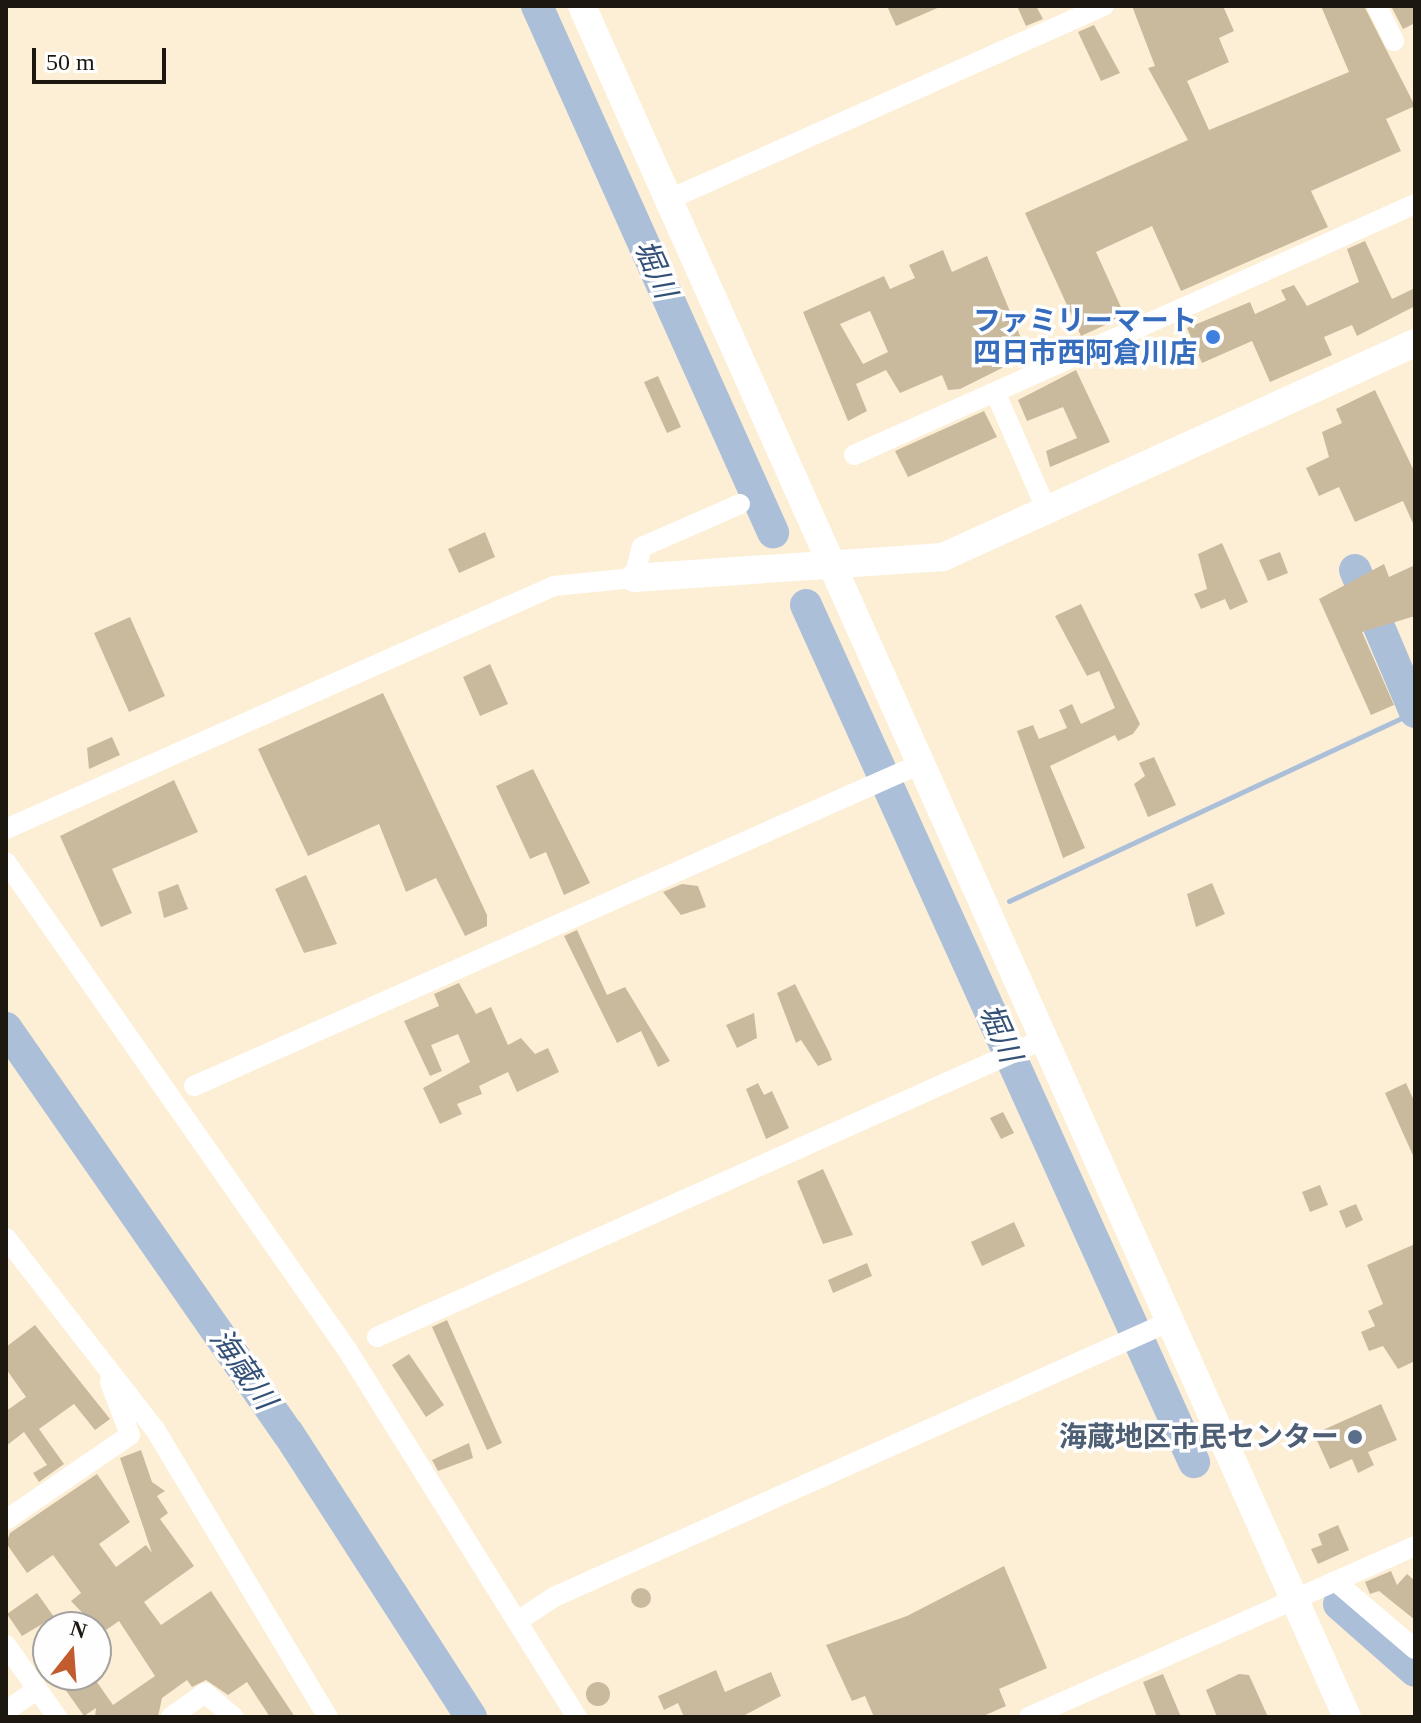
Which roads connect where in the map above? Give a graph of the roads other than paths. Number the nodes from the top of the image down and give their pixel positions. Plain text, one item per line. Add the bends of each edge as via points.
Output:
1 (582, 6) edge
2 (1104, 6) edge
3 (1377, 6) edge
4 (1394, 41) dead end
5 (670, 199) junction
6 (1415, 204) edge
7 (1415, 343) edge
8 (996, 394) junction
9 (854, 455) dead end
10 (740, 504) dead end
11 (1047, 511) junction
12 (834, 564) junction
13 (634, 578) junction
14 (914, 766) junction
15 (6, 829) edge
16 (6, 862) edge
17 (1037, 1042) junction
18 (194, 1086) dead end
19 (6, 1238) edge
20 (1162, 1325) junction
21 (377, 1337) dead end
22 (110, 1377) junction
23 (6, 1520) edge
24 (1415, 1546) edge
25 (1335, 1581) junction
26 (1296, 1600) junction
27 (518, 1621) junction
28 (6, 1645) edge
29 (1415, 1649) edge
30 (32, 1682) edge
31 (34, 1691) edge
32 (38, 1691) edge
33 (6, 1711) edge
34 (241, 1716) edge
35 (57, 1717) edge
36 (171, 1717) edge
37 (328, 1717) edge
38 (577, 1717) edge
39 (1029, 1717) edge
40 (1347, 1717) edge

1 - 5 street
2 - 5 street
3 - 4 street
5 - 12 street
6 - 8 street
7 - 11 street
8 - 9 street
8 - 11 street
10 - 13 street via 642,547
11 - 12 street via 943,557
12 - 13 street
12 - 14 street
13 - 15 street via 554,586
14 - 17 street
14 - 18 street
16 - 27 street via 348,1351
17 - 20 street
17 - 21 street
19 - 22 street
20 - 26 street
20 - 27 street via 554,1597
22 - 23 street via 130,1435
22 - 37 street via 156,1431
24 - 25 street
25 - 26 street
25 - 29 street
26 - 39 street
26 - 40 street
27 - 38 street
28 - 30 street
31 - 33 street
32 - 35 street
34 - 36 street via 205,1693

